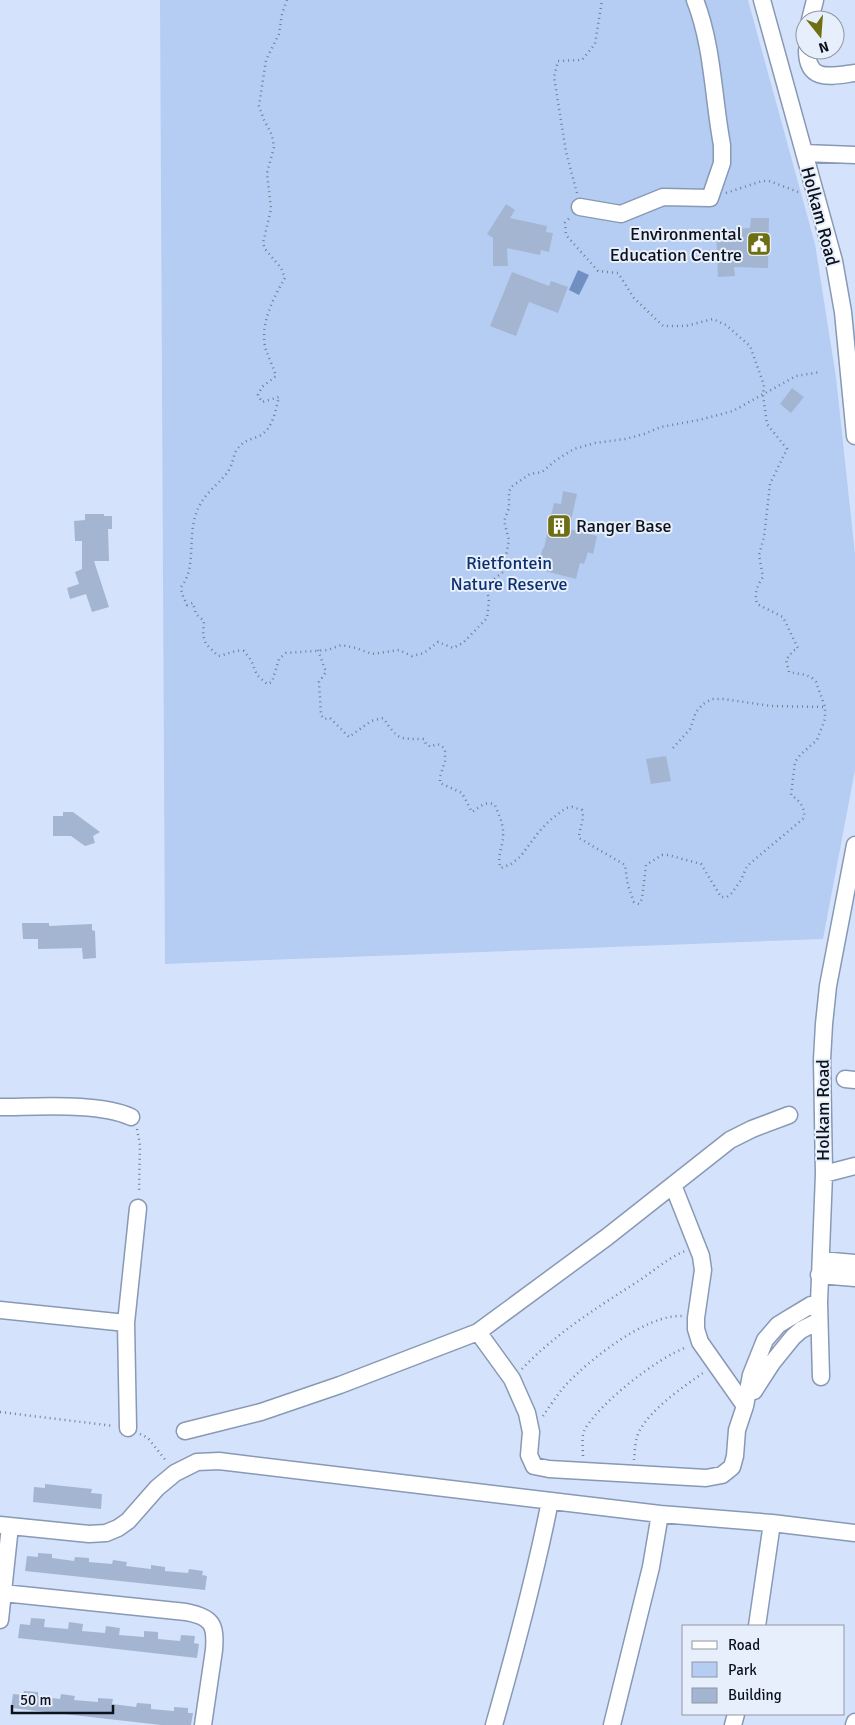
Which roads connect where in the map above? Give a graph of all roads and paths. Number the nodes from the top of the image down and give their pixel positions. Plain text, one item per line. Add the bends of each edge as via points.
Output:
1 (287, 0) edge
2 (602, 0) edge
3 (695, 0) edge
4 (762, 0) edge
5 (808, 60) edge
6 (855, 73) edge
7 (804, 153) junction
8 (855, 155) edge
9 (815, 192) junction
10 (710, 198) junction
11 (580, 207) junction
12 (820, 372) dead end
13 (763, 395) junction
14 (854, 428) edge
15 (318, 650) junction
16 (825, 708) junction
17 (673, 748) dead end
18 (855, 845) edge
19 (0, 1107) edge
20 (789, 1115) dead end
21 (131, 1117) joint
22 (855, 1166) edge
23 (824, 1174) junction
24 (673, 1185) junction
25 (138, 1208) joint
26 (699, 1248) junction
27 (855, 1254) edge
28 (821, 1261) junction
29 (855, 1263) edge
30 (855, 1278) edge
31 (819, 1303) junction
32 (0, 1310) edge
33 (696, 1318) junction
34 (819, 1320) junction
35 (126, 1323) junction
36 (478, 1332) junction
37 (700, 1342) junction
38 (715, 1365) junction
39 (821, 1377) dead end
40 (512, 1379) junction
41 (745, 1406) junction
42 (0, 1412) edge
43 (128, 1428) junction
44 (185, 1431) dead end
45 (531, 1432) junction
46 (583, 1470) junction
47 (175, 1474) junction
48 (632, 1474) junction
49 (550, 1502) junction
50 (660, 1514) junction
51 (772, 1524) junction
52 (5, 1526) edge
53 (855, 1533) edge
54 (3, 1593) junction
55 (0, 1620) edge
56 (757, 1625) edge
57 (202, 1725) edge
58 (494, 1725) edge
59 (612, 1725) edge

1 - 15 path via 279,34 266,60 259,106 274,147 267,172 271,209 263,243 285,278 265,324 266,348 276,376 262,387 258,395 262,402 279,397 267,432 243,442 234,452 230,468 200,505 193,521 191,563 187,580 181,587 188,606 193,603 196,614 204,621 206,644 218,656 244,650 257,675 267,684 272,682 279,659 286,653
2 - 11 path via 595,44 582,60 558,61 554,77 566,152
3 - 10 street via 706,41 722,145 722,163
4 - 7 street, Holkam Road
5 - 6 street via 815,73
7 - 8 street
7 - 9 street, Holkam Road
9 - 10 path via 798,193 775,182 762,181
9 - 14 street, Holkam Road via 834,261
10 - 11 street via 664,197 621,214
11 - 13 path via 565,223 566,235 598,271 618,273 634,298 663,326 686,326 713,319 726,325 750,346 762,375
12 - 13 path via 796,376
13 - 15 path via 733,412 574,449 542,472 530,474 511,487 504,521 509,540 503,572 488,583 487,618 463,643 453,648 438,642 424,653 412,656 399,650 372,654 340,645
13 - 16 path via 767,424 787,449 770,484 759,555 763,577 757,587 757,604 783,617 798,648 786,660 789,672 812,678
15 - 16 path via 326,672 319,682 320,714 324,719 330,718 349,737 371,721 383,718 401,739 424,739 431,746 441,745 445,749 445,761 440,783 462,793 472,812 485,803 496,804 503,836 498,863 501,868 520,857 549,821 572,807 582,810 584,816 579,838 625,865 628,886 634,902 639,904 646,865 662,855 701,864 722,897 727,897 742,880 748,866 804,818 801,802 791,794 795,762 817,740 825,719
16 - 17 path via 712,699 696,712 690,729
18 - 23 street, Holkam Road via 828,986 824,1024
19 - 21 street via 84,1107 122,1112
20 - 24 street via 730,1140
21 - 25 path via 140,1145
22 - 23 street
23 - 28 street, Holkam Road
24 - 26 street
24 - 36 street
25 - 35 street
26 - 33 street via 703,1270
26 - 40 path via 674,1256 579,1320 539,1351
27 - 28 street
28 - 29 street
28 - 30 street
28 - 31 street, Holkam Road
31 - 34 street, Holkam Road
31 - 41 street via 778,1325 765,1340 751,1375
32 - 35 street
33 - 37 street
33 - 45 path via 680,1315 647,1324 596,1357 563,1388
34 - 39 street, Holkam Road
34 - 41 street via 801,1330 788,1344 766,1371
35 - 43 street
36 - 40 street
36 - 44 street via 261,1412
37 - 38 street
37 - 46 path via 683,1348 640,1374 598,1412 584,1431
38 - 41 street
38 - 48 path via 676,1392 640,1430 636,1438
40 - 45 street via 527,1413
41 - 48 street via 737,1430 732,1467 722,1475 706,1478
42 - 43 path
43 - 47 path via 148,1438
45 - 46 street via 529,1455 534,1466
46 - 48 street
47 - 49 street via 197,1462 219,1461
47 - 52 street via 157,1488 128,1520 106,1533
49 - 50 street
49 - 58 street
50 - 51 street
50 - 59 street
51 - 53 street
51 - 56 street
52 - 54 street
54 - 55 street
54 - 57 street via 186,1612 209,1620 215,1637

